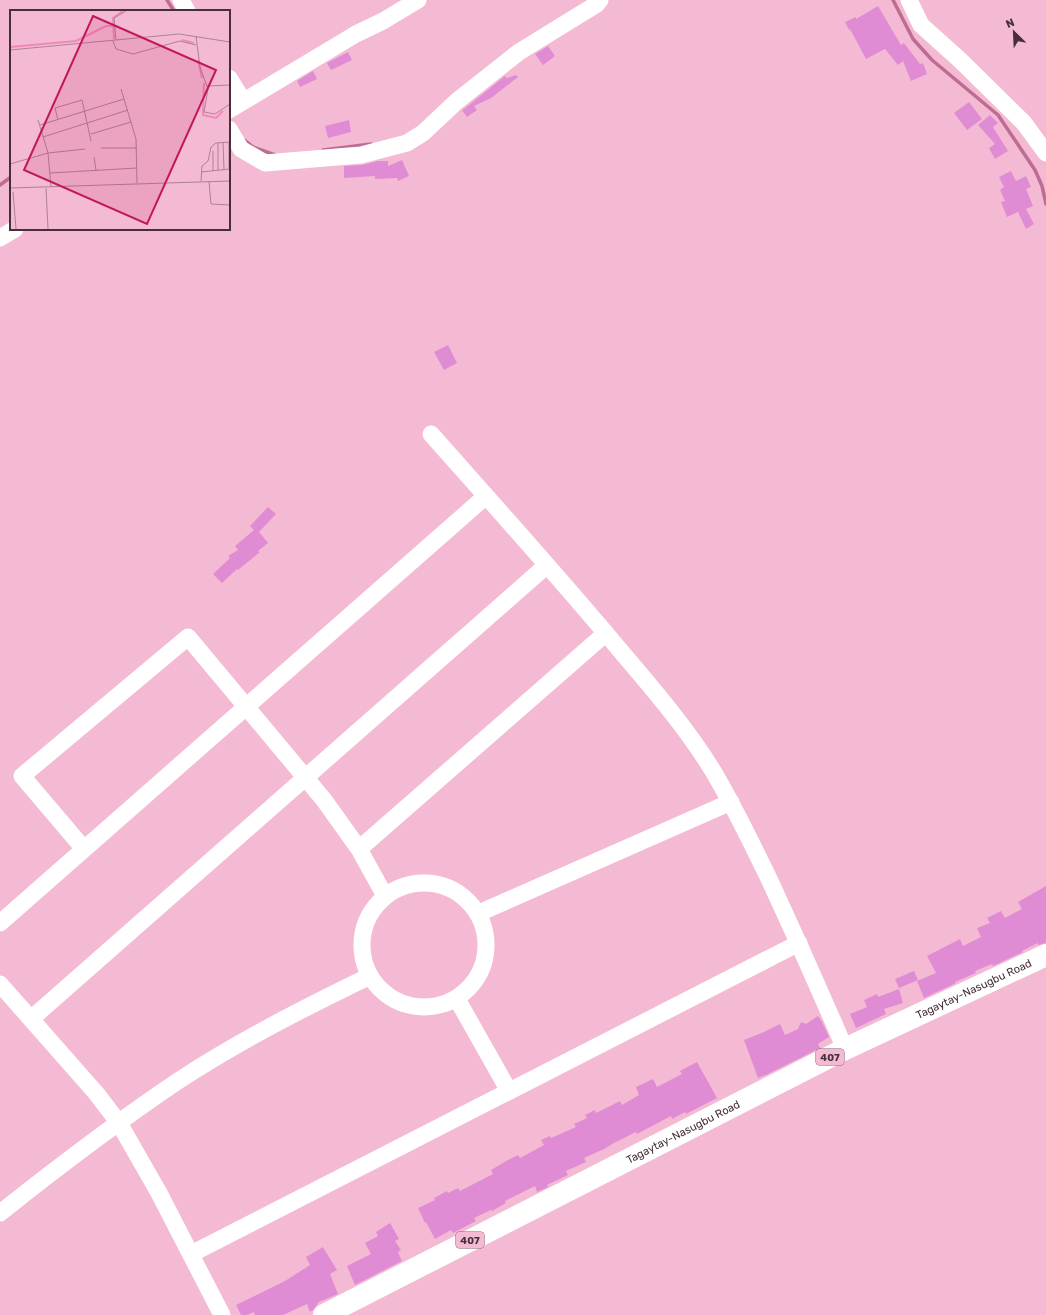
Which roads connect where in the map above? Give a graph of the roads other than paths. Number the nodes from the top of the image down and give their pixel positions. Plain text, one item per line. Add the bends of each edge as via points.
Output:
1 (181, 0) edge
2 (418, 0) edge
3 (600, 0) edge
4 (909, 0) edge
5 (186, 10) edge
6 (230, 82) edge
7 (236, 106) edge
8 (230, 131) edge
9 (1040, 134) edge
10 (1046, 153) edge
11 (13, 230) edge
12 (0, 238) edge
13 (431, 434) dead end
14 (486, 496) junction
15 (547, 565) junction
16 (606, 633) junction
17 (246, 706) junction
18 (306, 777) junction
19 (731, 802) junction
20 (84, 849) junction
21 (359, 849) junction
22 (385, 896) junction
23 (479, 913) junction
24 (0, 923) edge
25 (799, 943) junction
26 (1046, 955) edge
27 (370, 976) junction
28 (0, 984) edge
29 (457, 999) junction
30 (31, 1019) junction
31 (845, 1049) junction
32 (509, 1091) junction
33 (119, 1123) junction
34 (0, 1213) edge
35 (192, 1254) junction
36 (222, 1315) edge
37 (324, 1315) edge

1 - 5 street
2 - 7 street
3 - 8 street via 519,52 457,101 424,132 407,143 361,155 265,163 241,149
4 - 9 street via 922,25 1024,123
6 - 7 street
9 - 10 street
11 - 12 street
13 - 14 street
14 - 15 street
14 - 17 street
15 - 16 street
15 - 18 street
16 - 19 street via 672,712
16 - 21 street
17 - 18 street
17 - 20 street
17 - 20 street via 188,637 22,776
18 - 21 street
18 - 30 street
19 - 23 street
19 - 25 street
20 - 24 street
21 - 22 street
22 - 23 street via 404,886 425,882 446,886 465,897
22 - 27 street via 373,909 365,925 363,959
23 - 29 street via 486,931 487,950 484,963 472,986
25 - 31 street
25 - 32 street
26 - 31 main road, Tagaytay-Nasugbu Road / 407
27 - 29 street via 382,991 399,1002 418,1007 438,1006
27 - 33 street via 240,1043
28 - 30 street
29 - 32 street
30 - 33 street
31 - 37 main road, Tagaytay-Nasugbu Road / 407
32 - 35 street
33 - 34 street
33 - 35 street
35 - 36 street

